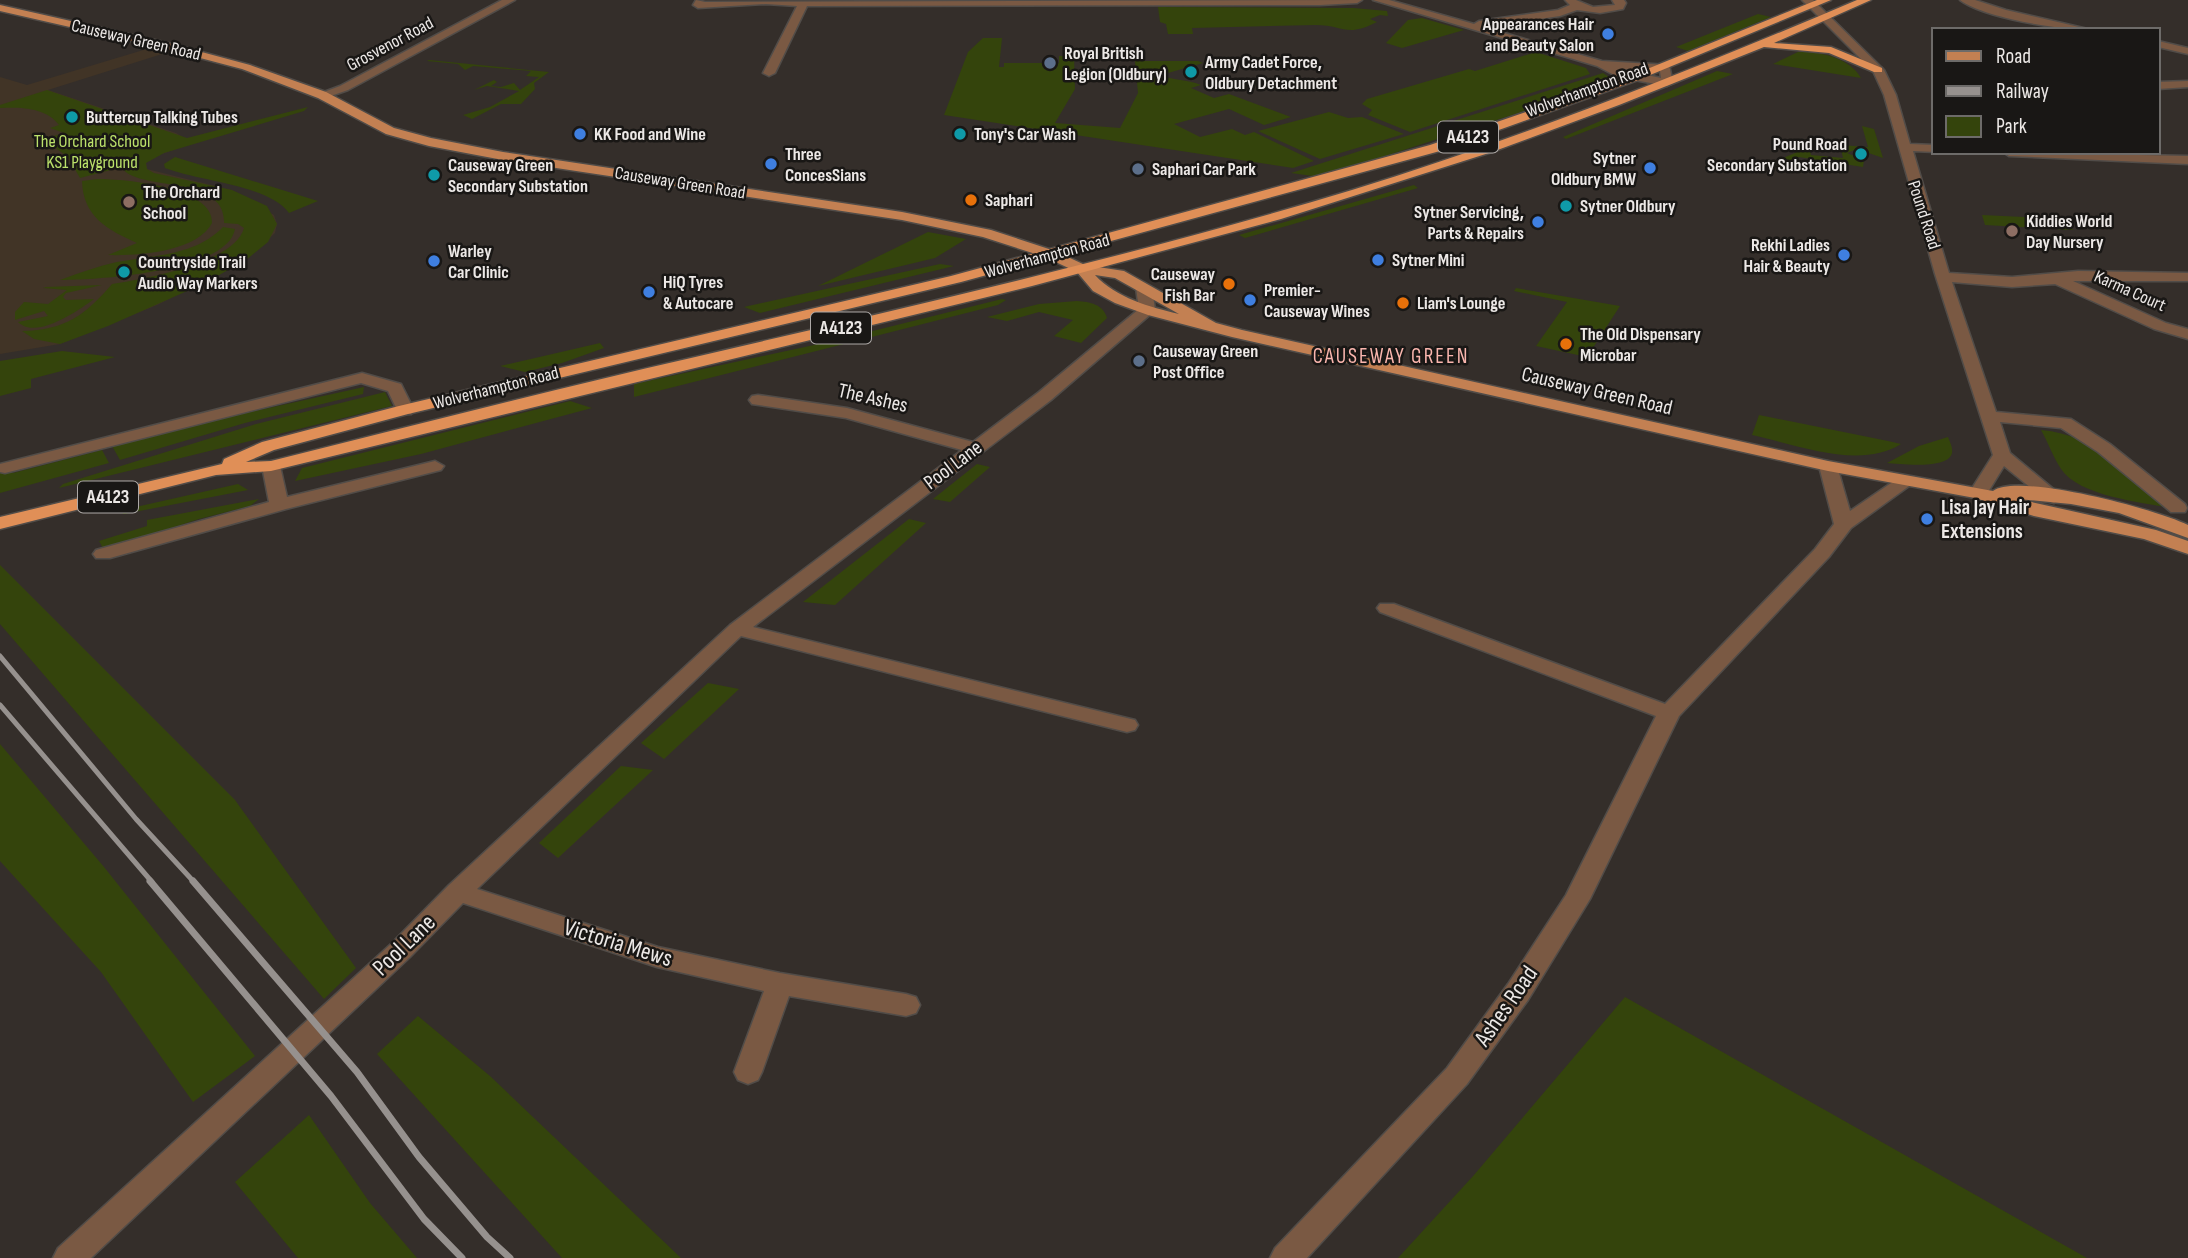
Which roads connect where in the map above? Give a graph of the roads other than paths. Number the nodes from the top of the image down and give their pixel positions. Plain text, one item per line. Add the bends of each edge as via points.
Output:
1 (510, 0) edge
2 (701, 0) edge
3 (748, 0) edge
4 (1357, 0) edge
5 (1378, 0) edge
6 (1617, 0) edge
7 (1826, 0) edge
8 (1866, 0) edge
9 (1965, 0) edge
10 (764, 2) junction
11 (803, 3) junction
12 (1574, 3) edge
13 (1811, 3) edge
14 (0, 8) edge
15 (1826, 17) junction
16 (1470, 25) junction
17 (2077, 28) edge
18 (2160, 44) edge
19 (1757, 47) junction
20 (2188, 51) edge
21 (1601, 64) junction
22 (1665, 67) junction
23 (1878, 70) junction
24 (769, 73) dead end
25 (1634, 78) junction
26 (1667, 83) junction
27 (2188, 84) edge
28 (2160, 86) edge
29 (323, 95) junction
30 (1905, 147) junction
31 (1932, 149) edge
32 (2054, 154) edge
33 (2188, 160) edge
34 (1050, 254) junction
35 (1082, 269) junction
36 (1944, 277) junction
37 (2188, 277) edge
38 (2057, 279) junction
39 (1144, 288) junction
40 (1147, 310) junction
41 (1209, 324) junction
42 (2188, 334) edge
43 (758, 400) dead end
44 (405, 410) junction
45 (1987, 416) junction
46 (976, 447) junction
47 (2002, 455) junction
48 (271, 466) junction
49 (435, 466) dead end
50 (1828, 466) junction
51 (5, 468) dead end
52 (216, 470) junction
53 (2025, 473) junction
54 (1907, 481) junction
55 (1978, 493) junction
56 (2054, 497) junction
57 (2020, 499) junction
58 (279, 505) junction
59 (2178, 508) dead end
60 (0, 523) edge
61 (1844, 524) junction
62 (2188, 532) edge
63 (2188, 548) edge
64 (103, 554) dead end
65 (1387, 608) dead end
66 (737, 629) junction
67 (1669, 713) junction
68 (1127, 725) dead end
69 (458, 892) junction
70 (780, 984) junction
71 (906, 1005) dead end
72 (748, 1072) dead end
73 (69, 1258) edge
74 (1286, 1258) edge

1 - 29 street, Grosvenor Road
2 - 10 street via 698,5
3 - 10 street
4 - 11 street
5 - 16 street
6 - 12 street via 1621,5 1615,9
7 - 13 highway, Wolverhampton Road / A4123
8 - 15 highway, Wolverhampton Road / A4123
9 - 17 street
10 - 11 street
11 - 24 street
12 - 16 street via 1560,13
13 - 15 street, Pound Road
13 - 22 highway, Wolverhampton Road / A4123
14 - 29 main road, Causeway Green Road via 219,60
15 - 19 highway, Wolverhampton Road / A4123
15 - 23 street, Pound Road
16 - 21 street
18 - 20 street
19 - 23 highway via 1831,50
19 - 26 highway, Wolverhampton Road / A4123
21 - 22 street
21 - 25 street
22 - 25 highway, Wolverhampton Road / A4123
22 - 26 street
23 - 30 street, Pound Road
25 - 26 street
25 - 34 highway, Wolverhampton Road / A4123 via 1435,148
26 - 35 highway, Wolverhampton Road / A4123 via 1357,192
27 - 28 street
29 - 34 main road, Causeway Green Road via 383,128 429,142 902,216 986,233
30 - 31 street
30 - 36 street, Pound Road
32 - 33 street
34 - 35 main road, Causeway Green Road
34 - 44 highway, Wolverhampton Road / A4123
35 - 39 main road, Causeway Green Road via 1119,274
35 - 40 main road, Causeway Green Road via 1103,291
35 - 48 highway, Wolverhampton Road / A4123
36 - 38 street via 2012,282
36 - 45 street, Pound Road
37 - 38 street via 2078,275
38 - 42 street, Karma Court
39 - 40 street
39 - 41 main road, Causeway Green Road
40 - 41 main road, Causeway Green Road
40 - 46 street, Pool Lane
41 - 50 main road, Causeway Green Road via 1266,341
43 - 46 street, The Ashes via 847,413
44 - 51 street, Wolverhampton Road via 395,388 362,377
44 - 52 highway, Wolverhampton Road / A4123 via 268,446
45 - 47 street, Pound Road
45 - 59 street via 2065,423
46 - 66 street, Pool Lane
47 - 53 street
47 - 55 street
48 - 52 highway, Wolverhampton Road / A4123
48 - 58 street
49 - 58 street
50 - 54 main road, Causeway Green Road
50 - 61 street
52 - 60 highway, Wolverhampton Road / A4123
53 - 56 street
53 - 57 street
54 - 55 main road, Causeway Green Road
54 - 61 street, Ashes Road
55 - 57 main road, Causeway Green Road
56 - 57 main road, Causeway Green Road
56 - 62 main road, Causeway Green Road via 2152,516
57 - 63 main road, Causeway Green Road
58 - 64 street
61 - 67 street, Ashes Road via 1822,554
65 - 67 street
66 - 68 street
66 - 69 street, Pool Lane
67 - 74 street, Ashes Road via 1577,899 1518,992 1457,1076
69 - 70 street, Victoria Mews via 657,957
69 - 73 street, Pool Lane
70 - 71 street, Victoria Mews
70 - 72 street

